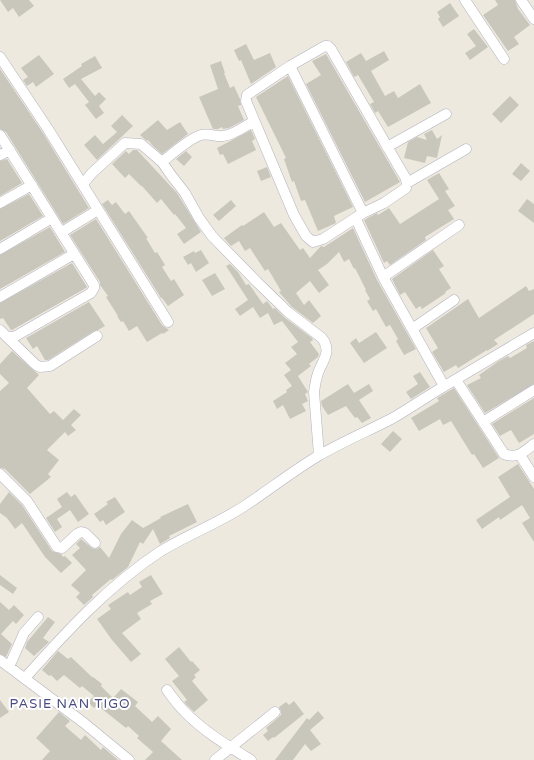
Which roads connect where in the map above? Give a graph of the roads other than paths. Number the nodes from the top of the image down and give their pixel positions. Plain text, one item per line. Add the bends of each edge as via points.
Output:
1 (465, 0) edge
2 (521, 0) edge
3 (534, 19) edge
4 (0, 57) edge
5 (504, 60) dead end
6 (290, 66) junction
7 (446, 114) dead end
8 (254, 121) junction
9 (0, 135) edge
10 (387, 147) junction
11 (466, 149) dead end
12 (10, 150) junction
13 (0, 155) edge
14 (162, 162) junction
15 (407, 183) junction
16 (83, 184) junction
17 (32, 185) junction
18 (0, 203) edge
19 (98, 210) junction
20 (359, 216) junction
21 (52, 218) junction
22 (459, 225) dead end
23 (62, 232) junction
24 (0, 249) edge
25 (74, 254) junction
26 (383, 277) junction
27 (0, 297) edge
28 (454, 300) dead end
29 (168, 322) dead end
30 (412, 329) junction
31 (534, 333) edge
32 (4, 334) edge
33 (97, 336) dead end
34 (456, 380) junction
35 (444, 386) junction
36 (534, 390) edge
37 (483, 422) junction
38 (534, 444) edge
39 (520, 454) junction
40 (319, 456) junction
41 (0, 474) edge
42 (534, 477) edge
43 (95, 543) dead end
44 (38, 617) dead end
45 (0, 660) edge
46 (9, 666) junction
47 (25, 678) junction
48 (167, 690) dead end
49 (274, 712) dead end
50 (230, 747) junction
51 (129, 760) edge
52 (216, 760) edge
53 (251, 760) edge

1 - 5 street
2 - 3 street
4 - 16 street
6 - 8 street via 247,95 246,101
6 - 10 street via 325,46 331,49
6 - 20 street
7 - 10 street
8 - 14 street via 230,134 201,135 194,138
8 - 20 street via 294,215 306,236 313,242 323,239
9 - 12 street
10 - 15 street
11 - 15 street
12 - 13 street
12 - 17 street
14 - 16 street via 141,144 126,143
14 - 40 street via 212,236 288,312 326,343 326,356 315,382 314,392
15 - 20 street via 401,192
16 - 19 street
17 - 18 street
17 - 21 street
19 - 23 street
19 - 29 street
20 - 26 street
21 - 23 street
21 - 24 street
22 - 26 street
23 - 25 street
25 - 27 street
25 - 32 street via 94,285 93,291 14,337
26 - 30 street
28 - 30 street
30 - 35 street
31 - 34 street
32 - 33 street via 36,365 45,367
34 - 35 street
34 - 37 street
35 - 40 street via 409,409
36 - 37 street
37 - 39 street via 504,454 510,457
38 - 39 street
39 - 42 street
40 - 47 street via 245,506 174,543 144,564 82,616
41 - 43 street via 27,501 57,547 62,548 81,532
44 - 46 street via 24,633
45 - 46 street
46 - 47 street
47 - 51 street
48 - 50 street via 184,711
49 - 50 street
50 - 52 street
50 - 53 street

